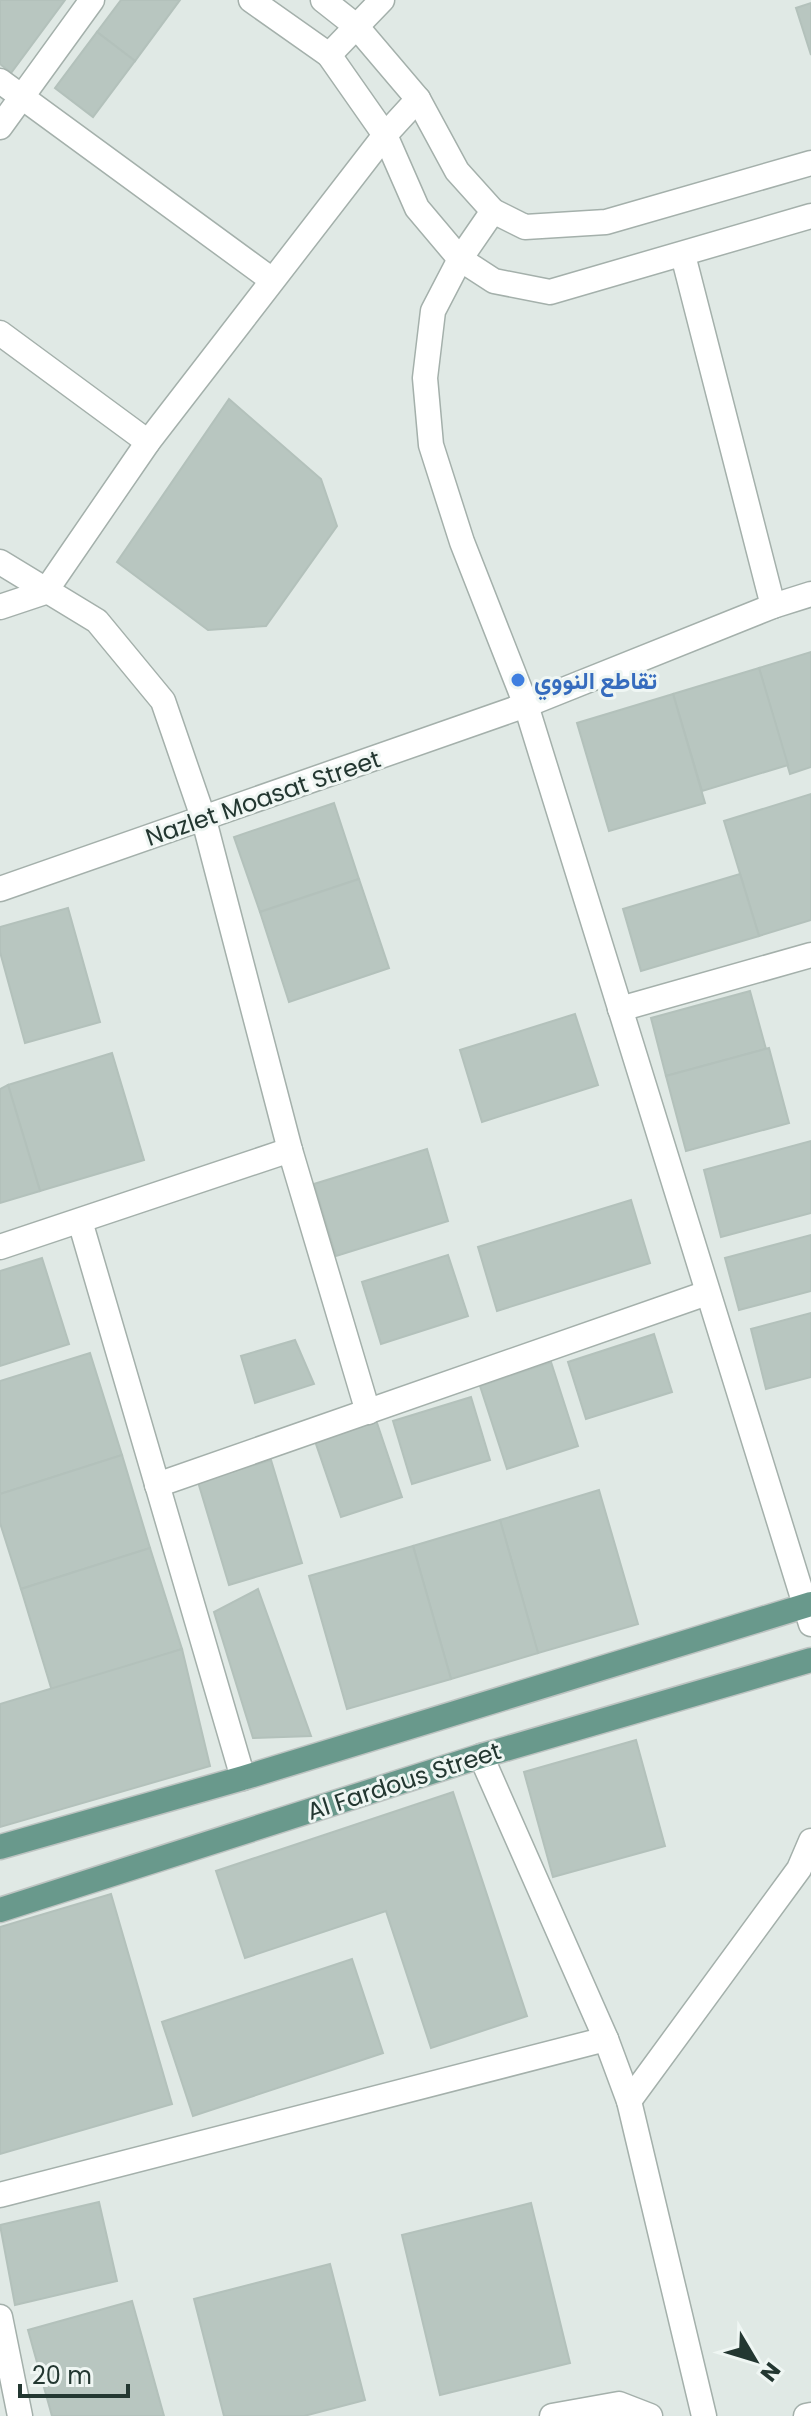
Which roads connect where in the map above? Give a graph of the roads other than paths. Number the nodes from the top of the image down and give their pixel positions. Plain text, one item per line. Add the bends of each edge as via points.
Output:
1 (92, 0) edge
2 (251, 0) edge
3 (323, 0) edge
4 (382, 0) edge
5 (356, 26) junction
6 (329, 55) junction
7 (0, 81) edge
8 (22, 97) junction
9 (418, 99) junction
10 (0, 127) edge
11 (385, 135) junction
12 (811, 163) edge
13 (493, 211) junction
14 (811, 216) edge
15 (683, 255) junction
16 (460, 259) junction
17 (272, 280) junction
18 (0, 333) edge
19 (148, 442) junction
20 (0, 562) edge
21 (45, 592) junction
22 (811, 594) edge
23 (773, 606) junction
24 (0, 607) edge
25 (526, 705) junction
26 (204, 820) junction
27 (0, 889) edge
28 (811, 955) edge
29 (620, 1009) junction
30 (290, 1150) junction
31 (80, 1221) junction
32 (0, 1247) edge
33 (707, 1293) junction
34 (368, 1412) junction
35 (157, 1485) junction
36 (808, 1612) edge
37 (811, 1660) edge
38 (481, 1756) junction
39 (243, 1778) junction
40 (811, 1841) edge
41 (0, 1847) edge
42 (805, 1873) edge
43 (0, 1910) edge
44 (606, 2039) junction
45 (629, 2101) junction
46 (0, 2195) edge
47 (0, 2317) edge
48 (20, 2416) edge
49 (552, 2416) edge
50 (650, 2416) edge
51 (704, 2416) edge

1 - 8 street
2 - 6 street
3 - 5 street
4 - 5 street
5 - 6 street
5 - 9 street
6 - 11 street
7 - 8 street
8 - 10 street
8 - 17 street
9 - 11 street
9 - 13 street via 457,171
11 - 16 street via 417,208
11 - 17 street
12 - 13 street via 606,222 525,227
13 - 16 street
14 - 15 street
15 - 16 street via 550,292 494,281
15 - 23 street
16 - 25 street via 433,311 425,378 431,445 462,542
17 - 19 street
18 - 19 street
19 - 21 street
20 - 21 street
21 - 24 street
21 - 26 street via 97,621 163,701
22 - 23 street, Nazlet Moasat Street
23 - 25 street, Nazlet Moasat Street
25 - 26 street, Nazlet Moasat Street
25 - 29 street
26 - 27 street, Nazlet Moasat Street
26 - 30 street
28 - 29 street
29 - 33 street
30 - 31 street
30 - 34 street
31 - 32 street
31 - 35 street
33 - 34 street
33 - 36 street
34 - 35 street
35 - 39 street
36 - 39 main road, Al Fardous Street
37 - 38 main road, Al Fardous Street
38 - 43 main road, Al Fardous Street
38 - 44 street
39 - 41 main road, Al Fardous Street
40 - 42 street
42 - 45 street
44 - 45 street
44 - 46 street
45 - 51 street
47 - 48 street
49 - 50 street via 619,2404

